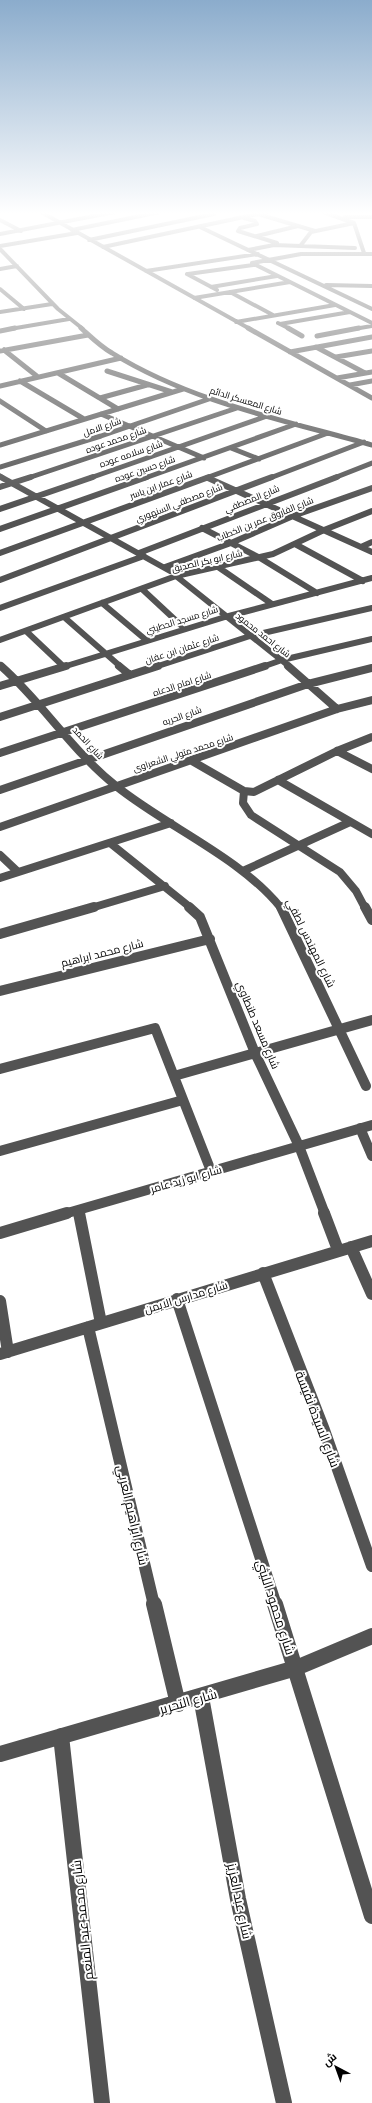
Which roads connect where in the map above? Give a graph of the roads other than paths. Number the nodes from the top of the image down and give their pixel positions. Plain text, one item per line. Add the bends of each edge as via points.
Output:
1 (11, 310) edge
2 (59, 310) edge
3 (215, 310) edge
4 (264, 310) edge
5 (298, 310) edge
6 (347, 310) edge
7 (0, 312) edge
8 (350, 312) junction
9 (273, 315) junction
10 (266, 316) junction
11 (69, 319) junction
12 (236, 322) junction
13 (372, 323) edge
14 (280, 324) junction
15 (372, 326) edge
16 (0, 331) edge
17 (88, 335) junction
18 (302, 336) dead end
19 (317, 336) dead end
20 (372, 337) edge
21 (316, 347) junction
22 (2, 350) edge
23 (372, 351) edge
24 (290, 352) junction
25 (336, 357) junction
26 (121, 358) junction
27 (108, 371) dead end
28 (372, 372) edge
29 (58, 373) junction
30 (365, 373) junction
31 (38, 377) junction
32 (337, 378) junction
33 (20, 381) junction
34 (372, 381) edge
35 (1, 384) edge
36 (147, 385) junction
37 (350, 385) junction
38 (183, 389) junction
39 (172, 392) junction
40 (372, 392) edge
41 (364, 394) junction
42 (100, 398) junction
43 (372, 398) edge
44 (209, 399) junction
45 (0, 401) edge
46 (237, 408) junction
47 (118, 409) junction
48 (101, 414) junction
49 (267, 416) junction
50 (84, 419) junction
51 (296, 424) junction
52 (129, 426) junction
53 (46, 431) junction
54 (328, 433) junction
55 (153, 436) junction
56 (0, 438) edge
57 (86, 441) junction
58 (364, 442) junction
59 (7, 443) junction
60 (0, 445) edge
61 (372, 445) edge
62 (179, 447) junction
63 (231, 448) junction
64 (108, 451) junction
65 (204, 458) junction
66 (259, 459) junction
67 (372, 463) edge
68 (0, 467) edge
69 (0, 476) edge
70 (208, 478) junction
71 (13, 483) junction
72 (0, 487) edge
73 (372, 488) edge
74 (237, 490) junction
75 (38, 496) junction
76 (266, 504) junction
77 (0, 508) edge
78 (60, 508) junction
79 (372, 511) edge
80 (293, 516) junction
81 (85, 522) junction
82 (202, 528) junction
83 (0, 529) edge
84 (324, 530) junction
85 (112, 538) junction
86 (372, 542) edge
87 (231, 543) junction
88 (295, 544) junction
89 (361, 547) junction
90 (372, 552) edge
91 (0, 553) edge
92 (141, 554) junction
93 (260, 558) junction
94 (165, 567) junction
95 (218, 567) junction
96 (177, 576) junction
97 (372, 578) edge
98 (0, 580) edge
99 (363, 581) junction
100 (142, 589) junction
101 (317, 593) junction
102 (102, 603) junction
103 (272, 604) junction
104 (0, 608) edge
105 (372, 608) edge
106 (64, 617) junction
107 (225, 617) junction
108 (185, 629) junction
109 (26, 631) junction
110 (250, 636) junction
111 (372, 639) edge
112 (0, 640) edge
113 (146, 640) junction
114 (105, 652) junction
115 (282, 660) junction
116 (0, 665) edge
117 (63, 666) junction
118 (372, 668) edge
119 (130, 675) junction
120 (17, 680) junction
121 (308, 684) junction
122 (0, 686) edge
123 (372, 700) edge
124 (38, 704) junction
125 (337, 709) junction
126 (0, 717) edge
127 (64, 732) junction
128 (372, 737) edge
129 (337, 751) junction
130 (0, 753) edge
131 (87, 759) junction
132 (192, 761) junction
133 (372, 769) edge
134 (278, 780) junction
135 (116, 786) junction
136 (0, 790) edge
137 (244, 792) junction
138 (350, 822) junction
139 (171, 823) junction
140 (0, 828) edge
141 (372, 834) edge
142 (110, 843) junction
143 (298, 846) junction
144 (0, 855) edge
145 (243, 871) junction
146 (18, 872) junction
147 (0, 878) edge
148 (165, 886) junction
149 (372, 920) edge
150 (0, 934) edge
151 (210, 938) junction
152 (0, 991) edge
153 (372, 1020) edge
154 (340, 1029) junction
155 (256, 1053) junction
156 (0, 1069) edge
157 (174, 1076) junction
158 (366, 1086) dead end
159 (183, 1100) junction
160 (372, 1125) edge
161 (360, 1128) junction
162 (299, 1146) junction
163 (0, 1151) edge
164 (372, 1156) edge
165 (211, 1171) junction
166 (78, 1210) junction
167 (0, 1233) edge
168 (372, 1241) edge
169 (351, 1247) junction
170 (338, 1250) junction
171 (263, 1273) junction
172 (372, 1294) edge
173 (177, 1299) junction
174 (0, 1301) edge
175 (101, 1323) junction
176 (88, 1327) junction
177 (4, 1353) edge
178 (372, 1566) edge
179 (372, 1636) edge
180 (296, 1668) junction
181 (201, 1697) junction
182 (178, 1704) junction
183 (61, 1736) junction
184 (0, 1754) edge
185 (372, 1916) edge
186 (102, 2103) edge
187 (284, 2103) edge

1 - 7 street
2 - 11 street, شارع المعسكر الدائم
3 - 12 street
4 - 9 street
5 - 9 street
6 - 8 street
8 - 13 street
8 - 14 street
9 - 10 street
10 - 12 street
10 - 14 street
11 - 16 street
11 - 17 street, شارع المعسكر الدائم
12 - 24 street
14 - 18 street
15 - 19 street
17 - 22 street
17 - 26 street, شارع المعسكر الدائم via 103,348
20 - 21 street
21 - 24 street
21 - 25 street
22 - 31 street
23 - 25 street
24 - 32 street
25 - 30 street
26 - 29 street
26 - 38 street, شارع المعسكر الدائم
27 - 36 street
28 - 30 street
29 - 31 street
29 - 42 street
30 - 32 street
31 - 33 street
32 - 37 street
33 - 35 street
33 - 50 street
34 - 37 street
36 - 39 street
36 - 42 street
37 - 41 street
38 - 39 street
38 - 44 street, شارع المعسكر الدائم
39 - 47 street
40 - 41 street
41 - 43 street
42 - 47 street
44 - 46 street, شارع المعسكر الدائم
44 - 52 street, شارع الامل
45 - 53 street
46 - 49 street, شارع المعسكر الدائم
46 - 55 street, شارع محمد عوده
47 - 48 street
48 - 50 street
48 - 52 street
49 - 51 street, شارع المعسكر الدائم
49 - 62 street, شارع سلامه عوده
50 - 53 street
51 - 54 street, شارع المعسكر الدائم
51 - 63 street, شارع حسين عوده
52 - 55 street
52 - 57 street, شارع الامل
53 - 59 street
54 - 58 street, شارع المعسكر الدائم
54 - 66 street, شارع عمار ابن ياسر
55 - 62 street
55 - 64 street, شارع محمد عوده
56 - 59 street
57 - 64 street
57 - 68 street, شارع الامل
58 - 61 street, شارع المعسكر الدائم
58 - 74 street, شارع مصطفي السنهوري
59 - 60 street
62 - 65 street
62 - 75 street, شارع سلامه عوده
63 - 65 street, شارع حسين عوده
63 - 66 street
64 - 71 street, شارع محمد عوده
65 - 78 street, شارع حسين عوده
66 - 70 street, شارع عمار ابن ياسر
67 - 76 street, شارع المصطفي
69 - 71 street, شارع احمد محمود
70 - 74 street
70 - 81 street, شارع عمار ابن ياسر
71 - 72 street, شارع محمد عوده
71 - 75 street, شارع احمد محمود
73 - 80 street, شارع الفاروق عمر بن الخطاب
74 - 76 street
74 - 85 street, شارع مصطفي السنهوري
75 - 77 street, شارع سلامه عوده
75 - 78 street, شارع احمد محمود
76 - 80 street
76 - 82 street, شارع المصطفي
78 - 81 street, شارع احمد محمود
78 - 83 street, شارع حسين عوده
79 - 84 street, شارع ابو بكر الصديق
80 - 84 street
80 - 87 street, شارع الفاروق عمر بن الخطاب
81 - 85 street, شارع احمد محمود
81 - 91 street, شارع عمار ابن ياسر
82 - 87 street
82 - 92 street, شارع المصطفي
84 - 88 street, شارع ابو بكر الصديق
84 - 89 street
85 - 92 street, شارع احمد محمود
85 - 98 street, شارع مصطفي السنهوري
86 - 89 street
87 - 93 street
87 - 94 street, شارع الفاروق عمر بن الخطاب
88 - 93 street, شارع ابو بكر الصديق
88 - 99 street
89 - 90 street
92 - 94 street, شارع احمد محمود
92 - 104 street, شارع المصطفي
93 - 95 street, شارع ابو بكر الصديق
93 - 101 street
94 - 96 street, شارع احمد محمود
95 - 96 street, شارع ابو بكر الصديق
95 - 103 street
96 - 100 street, شارع ابو بكر الصديق
96 - 107 street, شارع احمد محمود
97 - 99 street, شارع مسجد الحطيني
99 - 101 street, شارع مسجد الحطيني
100 - 102 street, شارع ابو بكر الصديق
100 - 108 street
101 - 103 street, شارع مسجد الحطيني
102 - 106 street, شارع ابو بكر الصديق
102 - 113 street
103 - 107 street, شارع مسجد الحطيني
105 - 110 street, شارع عثمان ابن عفان
106 - 109 street, شارع ابو بكر الصديق
106 - 114 street
107 - 108 street, شارع مسجد الحطيني
107 - 110 street, شارع احمد محمود
108 - 113 street, شارع مسجد الحطيني
109 - 112 street, شارع ابو بكر الصديق
109 - 117 street
110 - 115 street, شارع احمد محمود
110 - 119 street, شارع عثمان ابن عفان
111 - 115 street, شارع امام الدعاه
113 - 114 street, شارع مسجد الحطيني
114 - 117 street, شارع مسجد الحطيني
114 - 119 street
115 - 121 street, شارع احمد محمود
115 - 127 street, شارع امام الدعاه
116 - 120 street, شارع الحمد
117 - 120 street, شارع مسجد الحطيني
118 - 121 street, شارع الحريه
119 - 124 street, شارع عثمان ابن عفان
120 - 122 street, شارع مسجد الحطيني
120 - 124 street, شارع الحمد
121 - 125 street, شارع احمد محمود
121 - 131 street, شارع الحريه
123 - 125 street, شارع محمد متولي الشعراوى
124 - 126 street, شارع عثمان ابن عفان
124 - 127 street, شارع الحمد
125 - 132 street, شارع محمد متولي الشعراوى
127 - 130 street, شارع امام الدعاه
127 - 131 street, شارع الحمد
128 - 129 street
129 - 133 street
129 - 134 street
131 - 135 street, شارع الحمد
131 - 136 street, شارع الحريه
132 - 135 street, شارع محمد متولي الشعراوى
132 - 137 street
134 - 137 street via 254,792
134 - 138 street
135 - 139 street, شارع الحمد
135 - 140 street, شارع محمد متولي الشعراوى
137 - 143 street via 242,801 245,810
138 - 141 street
138 - 143 street
139 - 142 street
139 - 145 street, شارع المهندس لطفي
142 - 146 street
142 - 148 street, شارع مسعد طنطاوي
143 - 145 street
143 - 149 street via 345,876
144 - 146 street
145 - 154 street, شارع المهندس لطفي via 267,890 281,907
146 - 147 street
148 - 150 street
148 - 151 street, شارع مسعد طنطاوي via 196,912
151 - 152 street, شارع محمد ابراهيم
151 - 155 street, شارع مسعد طنطاوي
153 - 154 street
154 - 155 street
154 - 158 street, شارع المهندس لطفي
155 - 157 street
155 - 162 street, شارع مسعد طنطاوي
156 - 157 street via 155,1028
157 - 159 street
159 - 163 street
159 - 165 street
160 - 161 street, شارع ابو زيد عامر
161 - 162 street, شارع ابو زيد عامر
161 - 164 street
162 - 165 street, شارع ابو زيد عامر
162 - 170 street, شارع مسعد طنطاوي
165 - 166 street, شارع ابو زيد عامر
166 - 167 street, شارع ابو زيد عامر
166 - 175 street
168 - 169 street, شارع مدارس الايمن
169 - 170 street, شارع مدارس الايمن
169 - 172 street
170 - 171 street, شارع مدارس الايمن
171 - 173 street, شارع مدارس الايمن
171 - 178 street, شارع السيدة نفيسة via 324,1430
173 - 175 street, شارع مدارس الايمن
173 - 180 street, شارع محمود الليثي
174 - 177 street
175 - 176 street, شارع مدارس الايمن
176 - 177 street, شارع مدارس الايمن
176 - 182 street, شارع ابراهيم العربي
179 - 180 street, شارع التحرير
180 - 181 street, شارع التحرير
180 - 185 street, شارع محمود الليثي
181 - 182 street, شارع التحرير
181 - 187 street, شارع عبد العزيز via 238,1899
182 - 183 street, شارع التحرير
183 - 184 street, شارع التحرير
183 - 186 street, شارع محمد عبد المنعم

